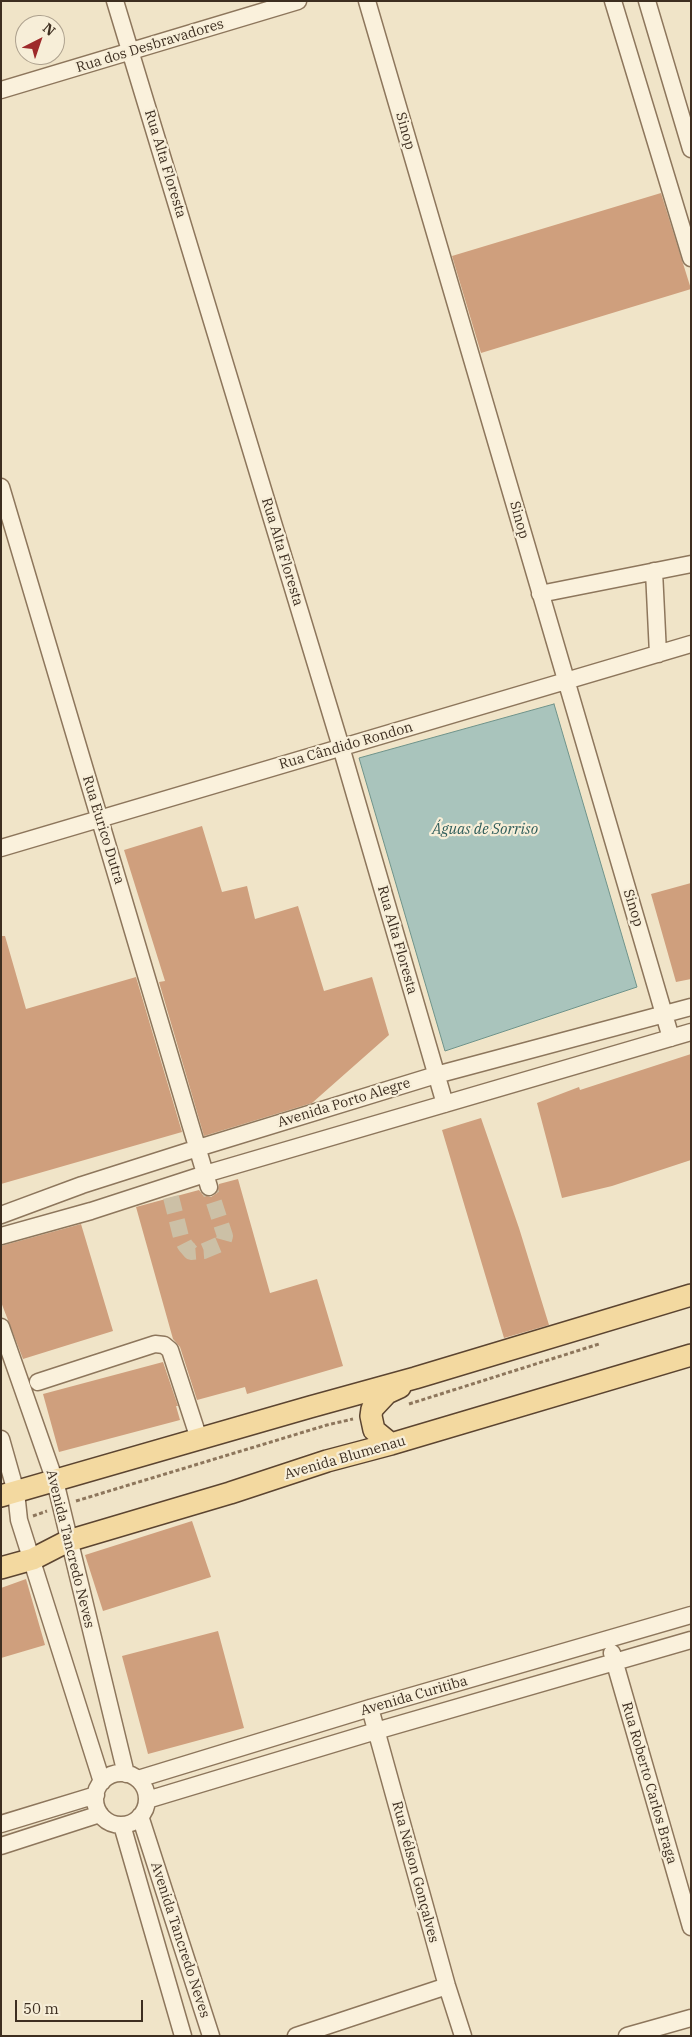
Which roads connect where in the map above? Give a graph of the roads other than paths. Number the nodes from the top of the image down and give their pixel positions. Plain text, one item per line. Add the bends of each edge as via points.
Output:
1 (115, 1) edge
2 (298, 1) edge
3 (367, 1) edge
4 (613, 1) edge
5 (646, 1) edge
6 (130, 51) junction
7 (1, 90) edge
8 (691, 149) edge
9 (691, 258) edge
10 (1, 487) edge
11 (691, 564) edge
12 (654, 571) junction
13 (540, 594) junction
14 (691, 644) edge
15 (658, 654) junction
16 (566, 681) junction
17 (341, 747) junction
18 (100, 818) junction
19 (1, 848) edge
20 (691, 1007) edge
21 (665, 1015) junction
22 (691, 1032) edge
23 (671, 1038) junction
24 (436, 1075) junction
25 (445, 1104) junction
26 (198, 1148) junction
27 (207, 1180) junction
28 (82, 1185) junction
29 (91, 1211) junction
30 (1, 1215) edge
31 (1, 1236) edge
32 (691, 1295) edge
33 (661, 1304) junction
34 (691, 1312) edge
35 (1, 1327) edge
36 (691, 1339) edge
37 (691, 1355) edge
38 (654, 1366) junction
39 (415, 1378) junction
40 (38, 1382) dead end
41 (1, 1439) edge
42 (199, 1439) junction
43 (391, 1444) junction
44 (55, 1481) junction
45 (8, 1494) edge
46 (68, 1541) junction
47 (33, 1559) junction
48 (1, 1568) edge
49 (691, 1615) edge
50 (608, 1640) junction
51 (691, 1640) edge
52 (615, 1663) junction
53 (370, 1708) junction
54 (376, 1731) junction
55 (132, 1777) junction
56 (99, 1788) junction
57 (147, 1800) junction
58 (100, 1814) junction
59 (140, 1816) junction
60 (1, 1824) edge
61 (122, 1825) junction
62 (1, 1846) edge
63 (691, 1927) edge
64 (447, 1986) junction
65 (691, 2018) edge
66 (183, 2036) edge
67 (211, 2036) edge
68 (296, 2036) edge
69 (463, 2036) edge
70 (627, 2036) edge

1 - 6 street, Rua Alta Floresta
2 - 6 street, Rua dos Desbravadores
3 - 13 street, Sinop
4 - 9 street
5 - 8 street
6 - 7 street, Rua dos Desbravadores
6 - 17 street, Rua Alta Floresta
10 - 18 street, Rua Eurico Dutra
11 - 12 street
12 - 13 street
12 - 15 street
13 - 16 street, Sinop
14 - 15 street, Rua Cândido Rondon
15 - 16 street, Rua Cândido Rondon
16 - 17 street, Rua Cândido Rondon
16 - 21 street, Sinop
17 - 18 street, Rua Cândido Rondon
17 - 24 street, Rua Alta Floresta
18 - 19 street, Rua Cândido Rondon
18 - 26 street, Rua Eurico Dutra
20 - 21 street, Avenida Porto Alegre
21 - 23 street, Sinop
21 - 24 street, Avenida Porto Alegre
22 - 23 street, Avenida Porto Alegre
23 - 25 street, Avenida Porto Alegre
24 - 25 street, Rua Alta Floresta
24 - 26 street, Avenida Porto Alegre
25 - 27 street, Avenida Porto Alegre
26 - 27 street, Rua Eurico Dutra
26 - 28 street, Avenida Porto Alegre
27 - 29 street, Avenida Porto Alegre
28 - 29 street
28 - 30 street, Avenida Porto Alegre
29 - 31 street, Avenida Porto Alegre
32 - 33 main road
33 - 34 main road via 686,1308
33 - 39 main road
35 - 44 street, Avenida Tancredo Neves
36 - 38 main road
37 - 38 main road, Avenida Blumenau
38 - 43 main road, Avenida Blumenau
39 - 42 main road
39 - 43 main road via 388,1394 372,1409 374,1430
40 - 42 street via 155,1344 164,1344 170,1350
41 - 45 street
42 - 44 main road
43 - 46 main road, Avenida Blumenau
44 - 45 main road
44 - 46 street, Avenida Tancredo Neves
45 - 47 street
46 - 47 main road, Avenida Blumenau
46 - 55 street, Avenida Tancredo Neves
47 - 48 main road, Avenida Blumenau
47 - 56 street
49 - 50 street, Avenida Curitiba
50 - 52 street, Rua Roberto Carlos Braga
50 - 53 street, Avenida Curitiba
51 - 52 street, Avenida Curitiba
52 - 54 street, Avenida Curitiba
52 - 63 street, Rua Roberto Carlos Braga
53 - 54 street, Rua Nélson Gonçalves
53 - 55 street, Avenida Curitiba
54 - 57 street, Avenida Curitiba
54 - 64 street, Rua Nélson Gonçalves
55 - 56 street via 109,1776
55 - 57 street via 145,1789
56 - 58 street via 96,1801
56 - 60 street
57 - 59 street
58 - 61 street via 113,1824
58 - 62 street
59 - 61 street
59 - 67 street, Avenida Tancredo Neves
61 - 66 street, Avenida Tancredo Neves
64 - 68 street
64 - 69 street, Rua Nélson Gonçalves
65 - 70 street

